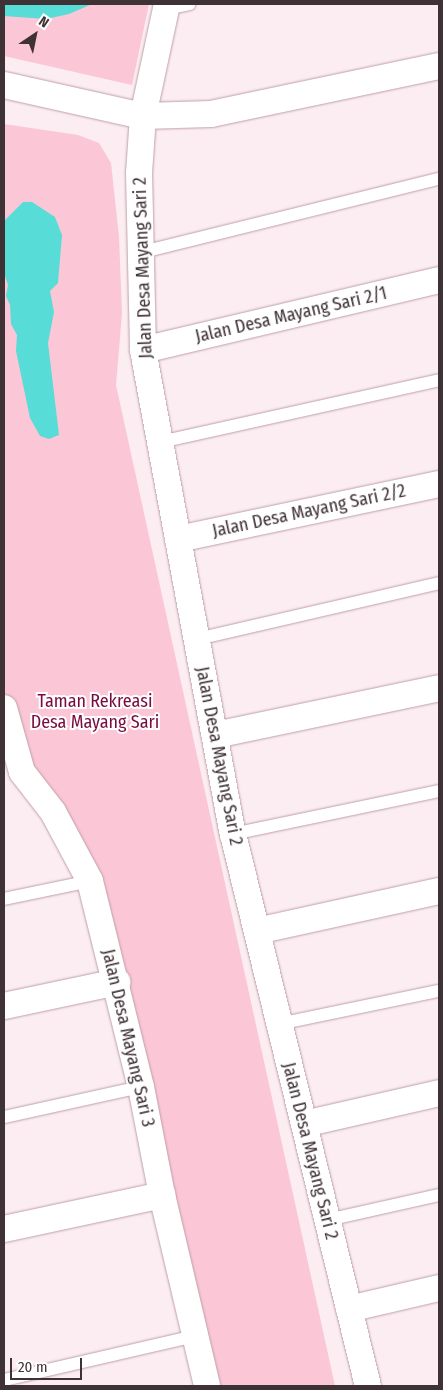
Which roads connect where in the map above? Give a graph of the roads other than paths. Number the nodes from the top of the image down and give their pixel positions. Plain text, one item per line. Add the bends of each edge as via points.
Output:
1 (190, 4) edge
2 (166, 7) edge
3 (439, 66) edge
4 (4, 85) edge
5 (143, 116) junction
6 (439, 179) edge
7 (143, 252) junction
8 (439, 280) edge
9 (143, 350) junction
10 (439, 380) edge
11 (160, 442) junction
12 (439, 484) edge
13 (178, 539) junction
14 (439, 583) edge
15 (197, 639) junction
16 (439, 688) edge
17 (4, 708) edge
18 (215, 735) junction
19 (13, 774) edge
20 (439, 791) edge
21 (233, 834) junction
22 (90, 880) junction
23 (439, 891) edge
24 (4, 900) edge
25 (257, 931) junction
26 (117, 982) junction
27 (439, 991) edge
28 (4, 1006) edge
29 (279, 1024) junction
30 (141, 1087) junction
31 (439, 1093) edge
32 (4, 1117) edge
33 (304, 1124) junction
34 (162, 1195) junction
35 (439, 1195) edge
36 (327, 1220) junction
37 (4, 1229) edge
38 (439, 1288) edge
39 (349, 1309) junction
40 (195, 1336) junction
41 (4, 1380) edge
42 (206, 1386) edge
43 (368, 1386) edge

1 - 2 lane
2 - 5 street, Jalan Desa Mayang Sari 2
3 - 5 street via 211,114
4 - 5 street
5 - 7 street, Jalan Desa Mayang Sari 2 via 140,173
6 - 7 lane
7 - 9 street, Jalan Desa Mayang Sari 2
8 - 9 street, Jalan Desa Mayang Sari 2/1
9 - 11 street, Jalan Desa Mayang Sari 2
10 - 11 lane
11 - 13 street, Jalan Desa Mayang Sari 2
12 - 13 street, Jalan Desa Mayang Sari 2/2
13 - 15 street, Jalan Desa Mayang Sari 2
14 - 15 lane
15 - 18 street, Jalan Desa Mayang Sari 2
16 - 18 street
17 - 19 street, Jalan Desa Mayang Sari 3
18 - 21 street, Jalan Desa Mayang Sari 2
19 - 22 street, Jalan Desa Mayang Sari 3 via 52,812
20 - 21 lane
21 - 25 street, Jalan Desa Mayang Sari 2
22 - 24 lane
22 - 26 street, Jalan Desa Mayang Sari 3
23 - 25 street
25 - 29 street, Jalan Desa Mayang Sari 2
26 - 28 street
26 - 30 street, Jalan Desa Mayang Sari 3
27 - 29 lane
29 - 33 street, Jalan Desa Mayang Sari 2
30 - 32 lane
30 - 34 street, Jalan Desa Mayang Sari 3
31 - 33 street
33 - 36 street, Jalan Desa Mayang Sari 2
34 - 37 street
34 - 40 street, Jalan Desa Mayang Sari 3
35 - 36 lane
36 - 39 street, Jalan Desa Mayang Sari 2
38 - 39 street
39 - 43 street, Jalan Desa Mayang Sari 2
40 - 41 lane
40 - 42 street, Jalan Desa Mayang Sari 3

